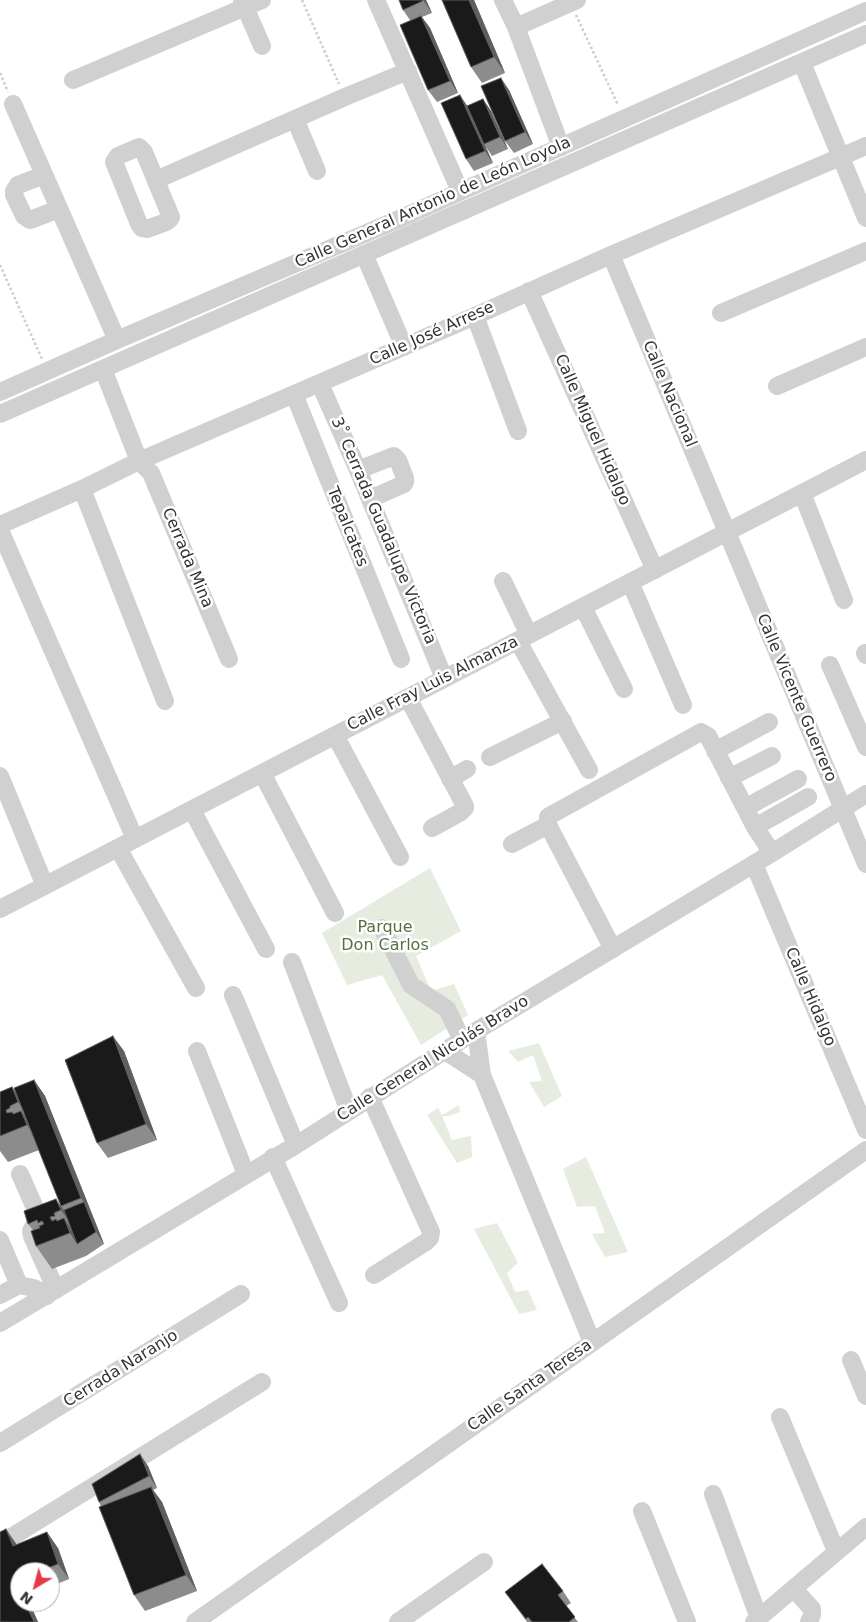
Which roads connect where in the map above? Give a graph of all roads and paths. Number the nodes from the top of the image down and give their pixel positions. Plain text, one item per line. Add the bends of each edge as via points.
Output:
1 (262, 0) edge
2 (302, 0) edge
3 (376, 0) edge
4 (503, 0) edge
5 (574, 1) edge
6 (243, 4) edge
7 (866, 11) edge
8 (516, 27) junction
9 (866, 34) edge
10 (262, 46) dead end
11 (802, 63) junction
12 (408, 71) junction
13 (0, 73) edge
14 (73, 80) dead end
15 (345, 97) junction
16 (13, 104) joint
17 (624, 118) junction
18 (295, 119) junction
19 (866, 146) edge
20 (561, 147) junction
21 (842, 157) junction
22 (317, 171) dead end
23 (44, 174) junction
24 (156, 180) dead end
25 (460, 191) junction
26 (59, 209) junction
27 (866, 218) edge
28 (866, 251) edge
29 (364, 254) junction
30 (611, 255) junction
31 (0, 265) edge
32 (529, 291) junction
33 (721, 313) dead end
34 (475, 316) junction
35 (117, 340) junction
36 (404, 347) junction
37 (866, 347) edge
38 (102, 369) junction
39 (47, 372) junction
40 (320, 384) junction
41 (777, 386) dead end
42 (0, 392) edge
43 (294, 394) junction
44 (0, 414) edge
45 (518, 430) dead end
46 (866, 460) edge
47 (139, 461) junction
48 (358, 470) junction
49 (82, 489) junction
50 (802, 493) junction
51 (370, 499) junction
52 (0, 525) edge
53 (0, 530) edge
54 (727, 532) junction
55 (655, 570) junction
56 (503, 581) dead end
57 (630, 582) junction
58 (844, 600) dead end
59 (584, 606) junction
60 (524, 638) junction
61 (229, 659) dead end
62 (401, 659) dead end
63 (830, 665) dead end
64 (444, 678) junction
65 (624, 690) dead end
66 (408, 698) junction
67 (165, 701) dead end
68 (683, 705) dead end
69 (563, 721) junction
70 (769, 722) dead end
71 (335, 735) junction
72 (866, 747) edge
73 (715, 751) junction
74 (490, 756) dead end
75 (772, 756) dead end
76 (467, 769) dead end
77 (590, 770) dead end
78 (262, 773) junction
79 (0, 776) edge
80 (729, 778) junction
81 (450, 779) junction
82 (798, 779) dead end
83 (866, 794) edge
84 (808, 797) dead end
85 (745, 808) junction
86 (192, 810) junction
87 (842, 810) junction
88 (548, 825) junction
89 (755, 827) junction
90 (432, 828) dead end
91 (135, 839) junction
92 (512, 844) dead end
93 (118, 848) junction
94 (772, 853) junction
95 (400, 857) dead end
96 (754, 864) junction
97 (866, 864) edge
98 (45, 886) junction
99 (0, 909) edge
100 (336, 913) dead end
101 (382, 928) dead end
102 (266, 949) dead end
103 (613, 949) junction
104 (292, 962) dead end
105 (196, 988) dead end
106 (233, 994) dead end
107 (469, 1036) junction
108 (197, 1051) dead end
109 (445, 1051) junction
110 (482, 1075) junction
111 (370, 1097) junction
112 (349, 1110) junction
113 (866, 1130) edge
114 (296, 1144) junction
115 (866, 1150) edge
116 (273, 1157) junction
117 (20, 1174) dead end
118 (246, 1174) junction
119 (0, 1240) edge
120 (374, 1274) dead end
121 (20, 1285) junction
122 (52, 1293) junction
123 (241, 1294) dead end
124 (0, 1295) edge
125 (338, 1303) dead end
126 (0, 1323) edge
127 (592, 1342) junction
128 (851, 1360) dead end
129 (262, 1382) dead end
130 (866, 1396) edge
131 (780, 1417) dead end
132 (0, 1443) edge
133 (713, 1494) dead end
134 (642, 1511) dead end
135 (866, 1527) edge
136 (0, 1544) edge
137 (836, 1551) junction
138 (484, 1562) dead end
139 (794, 1589) junction
140 (756, 1620) edge
141 (195, 1622) edge
142 (398, 1622) edge
143 (688, 1622) edge
144 (809, 1622) edge

1 - 6 street
2 - 15 path
3 - 12 street
4 - 8 street
5 - 8 street
5 - 17 path
6 - 10 street
6 - 14 street
7 - 17 street, Calle General Antonio de León Loyola
8 - 20 street
9 - 11 street, Calle General Antonio de León Loyola
11 - 21 street
11 - 29 street, Calle General Antonio de León Loyola
12 - 15 street
12 - 25 street
13 - 16 path
15 - 18 street
16 - 23 street
17 - 20 street, Calle General Antonio de León Loyola
18 - 22 street
18 - 24 street
19 - 21 street, Calle José Arrese
20 - 25 street, Calle General Antonio de León Loyola
21 - 27 street
21 - 30 street, Calle José Arrese
23 - 26 street
23 - 26 street via 15,187 14,195 24,216 30,220
25 - 35 street, Calle General Antonio de León Loyola
26 - 35 street
28 - 33 street
29 - 36 street
29 - 38 street, Calle General Antonio de León Loyola
30 - 32 street, Calle José Arrese
30 - 54 street, Calle Nacional
31 - 39 path
32 - 34 street, Calle José Arrese
32 - 55 street, Calle Miguel Hidalgo
34 - 36 street, Calle José Arrese
34 - 45 street
35 - 39 street, Calle General Antonio de León Loyola
36 - 40 street, Calle José Arrese
37 - 41 street
38 - 44 street, Calle General Antonio de León Loyola
38 - 47 street, Cerrada Mina
39 - 42 street, Calle General Antonio de León Loyola
40 - 43 street, Calle José Arrese
40 - 48 street, 3˚ Cerrada Guadalupe Victoria
43 - 47 street, Calle José Arrese
43 - 62 street, Tepalcates
46 - 50 street, Calle Fray Luis Almanza
47 - 49 street, Calle José Arrese
47 - 61 street, Cerrada Mina via 151,473
48 - 51 street, 3˚ Cerrada Guadalupe Victoria
48 - 51 street via 394,456 398,460 406,482
49 - 52 street, Calle José Arrese
49 - 67 street
50 - 54 street, Calle Fray Luis Almanza
50 - 58 street
51 - 64 street, 3˚ Cerrada Guadalupe Victoria
53 - 91 street
54 - 55 street, Calle Fray Luis Almanza
54 - 87 street, Calle Vicente Guerrero
55 - 57 street, Calle Fray Luis Almanza
56 - 60 street
57 - 59 street, Calle Fray Luis Almanza
57 - 68 street
59 - 60 street, Calle Fray Luis Almanza
59 - 65 street
60 - 64 street, Calle Fray Luis Almanza
60 - 69 street
63 - 72 street
64 - 66 street, Calle Fray Luis Almanza
66 - 71 street, Calle Fray Luis Almanza
66 - 81 street
69 - 74 street
69 - 77 street
70 - 73 street
71 - 78 street, Calle Fray Luis Almanza
71 - 95 street
73 - 80 street
73 - 88 street via 705,733 697,733 551,815
75 - 80 street
76 - 81 street
78 - 86 street, Calle Fray Luis Almanza
78 - 100 street
79 - 98 street
80 - 85 street
81 - 90 street via 465,808
82 - 85 street
83 - 87 street, Calle General Nicolás Bravo
84 - 89 street
85 - 89 street
86 - 91 street, Calle Fray Luis Almanza
86 - 102 street
87 - 94 street, Calle General Nicolás Bravo
87 - 97 street, Calle Vicente Guerrero
88 - 92 street
88 - 103 street
89 - 94 street
91 - 93 street, Calle Fray Luis Almanza
93 - 98 street, Calle Fray Luis Almanza
93 - 105 street
94 - 96 street, Calle General Nicolás Bravo
96 - 103 street, Calle General Nicolás Bravo
96 - 113 street, Calle Hidalgo
98 - 99 street, Calle Fray Luis Almanza
101 - 107 street via 411,985 447,1009
103 - 107 street, Calle General Nicolás Bravo
104 - 112 street
106 - 114 street
107 - 109 street, Calle General Nicolás Bravo
107 - 110 street
108 - 118 street
109 - 110 street
109 - 111 street, Calle General Nicolás Bravo
110 - 127 street
111 - 112 street, Calle General Nicolás Bravo
111 - 120 street via 431,1232 426,1242
112 - 114 street, Calle General Nicolás Bravo
114 - 116 street, Calle General Nicolás Bravo
115 - 127 street, Calle Santa Teresa
116 - 118 street, Calle General Nicolás Bravo
116 - 125 street
117 - 122 street via 39,1217 32,1236
118 - 122 street, Calle General Nicolás Bravo
119 - 121 street
121 - 122 street
121 - 124 street
122 - 126 street, Calle General Nicolás Bravo
123 - 132 street, Cerrada Naranjo
127 - 141 street, Calle Santa Teresa
128 - 130 street
129 - 136 street
131 - 137 street
133 - 140 street
134 - 143 street
135 - 137 street
137 - 139 street
138 - 142 street
139 - 140 street
139 - 144 street via 812,1609

